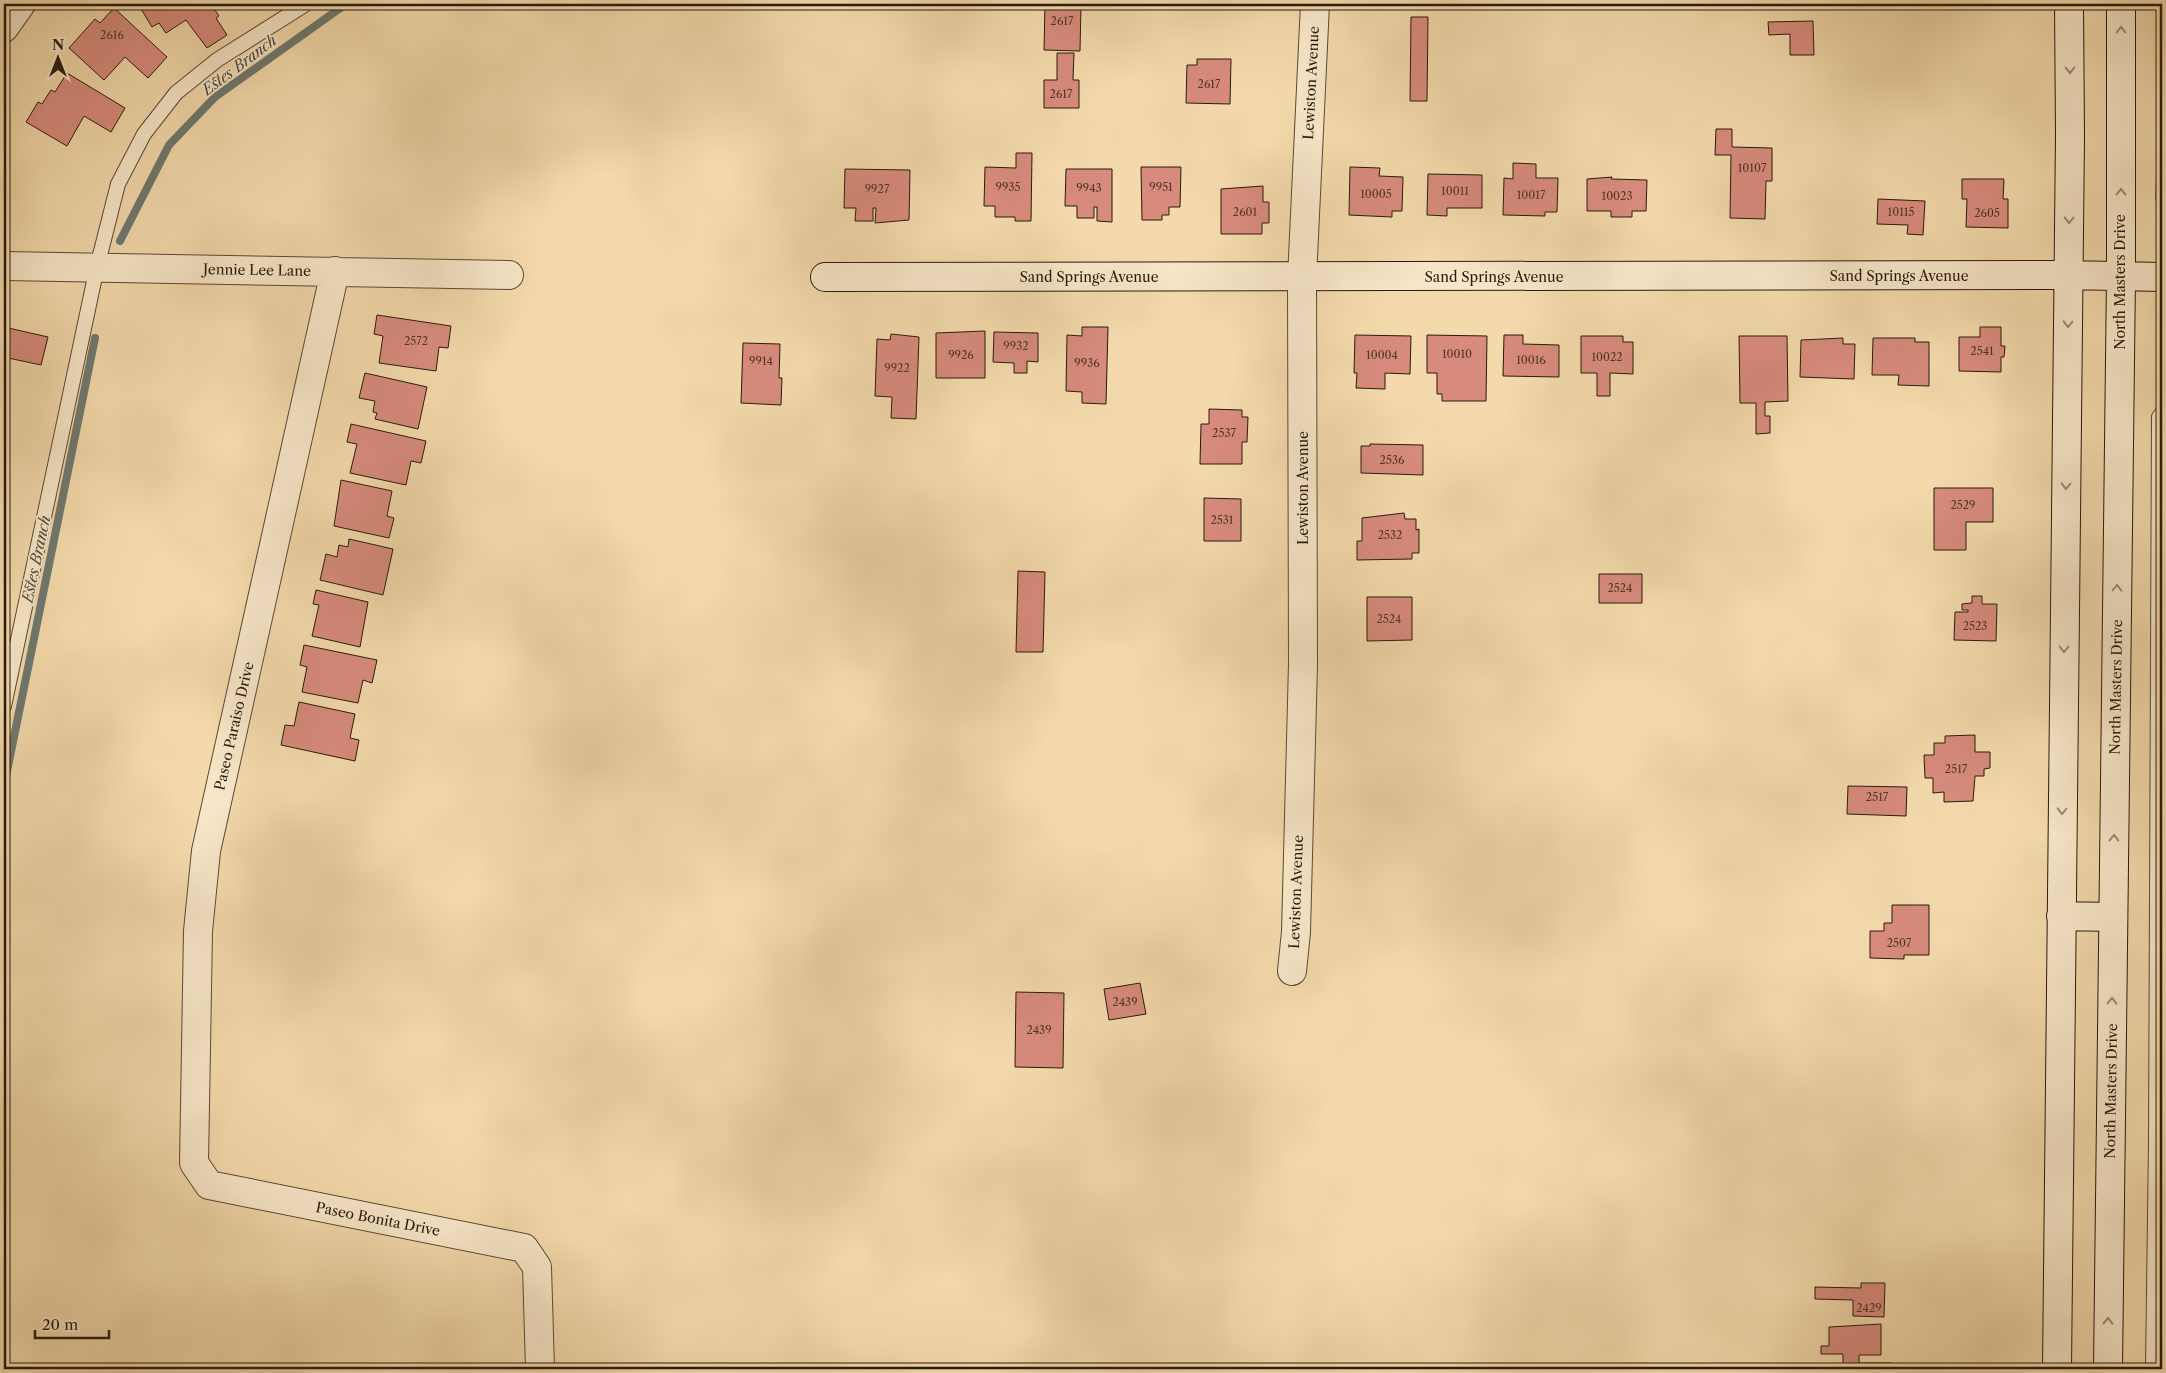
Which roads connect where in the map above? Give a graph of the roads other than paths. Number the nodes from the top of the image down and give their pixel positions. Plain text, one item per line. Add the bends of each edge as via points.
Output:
1 (21, 4) edge
2 (306, 4) edge
3 (1315, 4) edge
4 (2070, 4) edge
5 (2121, 4) edge
6 (4, 28) edge
7 (4, 266) edge
8 (98, 267) junction
9 (335, 271) junction
10 (510, 275) dead end
11 (2068, 275) junction
12 (2121, 276) junction
13 (825, 277) dead end
14 (2162, 277) edge
15 (1302, 278) junction
16 (2162, 413) edge
17 (4, 706) edge
18 (2061, 916) junction
19 (2113, 917) junction
20 (1292, 971) dead end
21 (2159, 1141) edge
22 (210, 1185) joint
23 (540, 1369) edge
24 (2057, 1369) edge
25 (2108, 1369) edge
26 (2153, 1369) edge

1 - 6 street
2 - 8 lane via 217,60 176,94 144,134 118,184
3 - 15 street, Lewiston Avenue
4 -> 11 street
12 -> 5 street, North Masters Drive
7 - 8 street, Jennie Lee Lane
8 - 9 street, Jennie Lee Lane
8 - 17 lane
9 - 10 street, Jennie Lee Lane
9 - 22 street, Paseo Paraiso Drive via 206,851 198,931 194,1163
11 - 12 street, Sand Springs Avenue
11 - 15 street, Sand Springs Avenue
11 -> 18 street
12 - 14 street, Sand Springs Avenue
19 -> 12 street, North Masters Drive
13 - 15 street, Sand Springs Avenue
15 - 20 street, Lewiston Avenue via 1303,664
16 - 21 lane via 2159,417
18 - 19 street
18 - 24 street
25 -> 19 street, North Masters Drive
21 - 26 lane
22 - 23 street, Paseo Bonita Drive via 524,1248 538,1267

